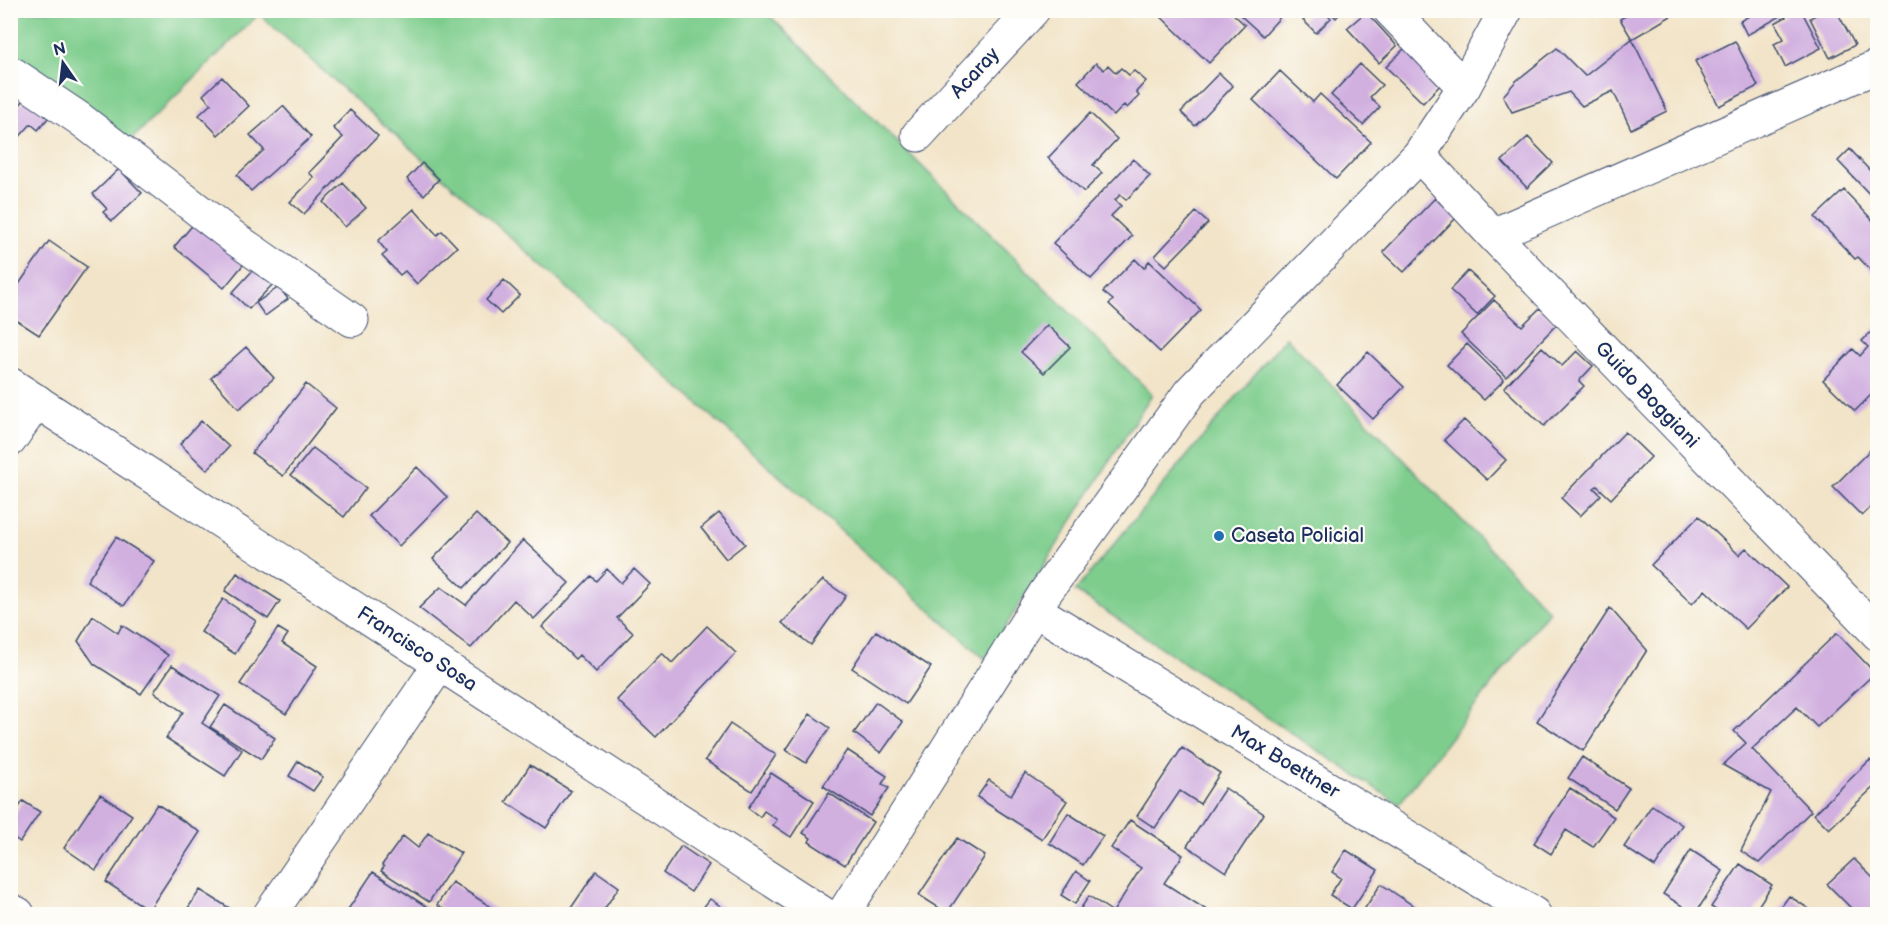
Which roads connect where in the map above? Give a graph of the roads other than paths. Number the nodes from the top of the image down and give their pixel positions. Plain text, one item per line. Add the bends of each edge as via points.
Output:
1 (1032, 10) edge
2 (1390, 10) edge
3 (1506, 10) edge
4 (1878, 66) edge
5 (10, 74) edge
6 (1464, 87) junction
7 (918, 135) dead end
8 (1419, 155) junction
9 (1493, 235) junction
10 (352, 320) dead end
11 (24, 393) edge
12 (10, 440) edge
13 (1035, 610) junction
14 (1878, 634) edge
15 (440, 664) junction
16 (10, 910) edge
17 (18, 915) edge
18 (270, 915) edge
19 (824, 915) edge
20 (843, 915) edge
21 (1534, 915) edge

1 - 7 street, Acaray
2 - 6 street
3 - 6 street
4 - 9 street
5 - 10 street via 80,119 237,240
6 - 8 street
8 - 9 street, Guido Boggiani
8 - 13 street via 1190,392
9 - 14 street, Guido Boggiani
11 - 12 street
11 - 15 street, Francisco Sosa
13 - 20 street
13 - 21 street, Max Boettner
15 - 18 street
15 - 19 street, Francisco Sosa
16 - 17 street

